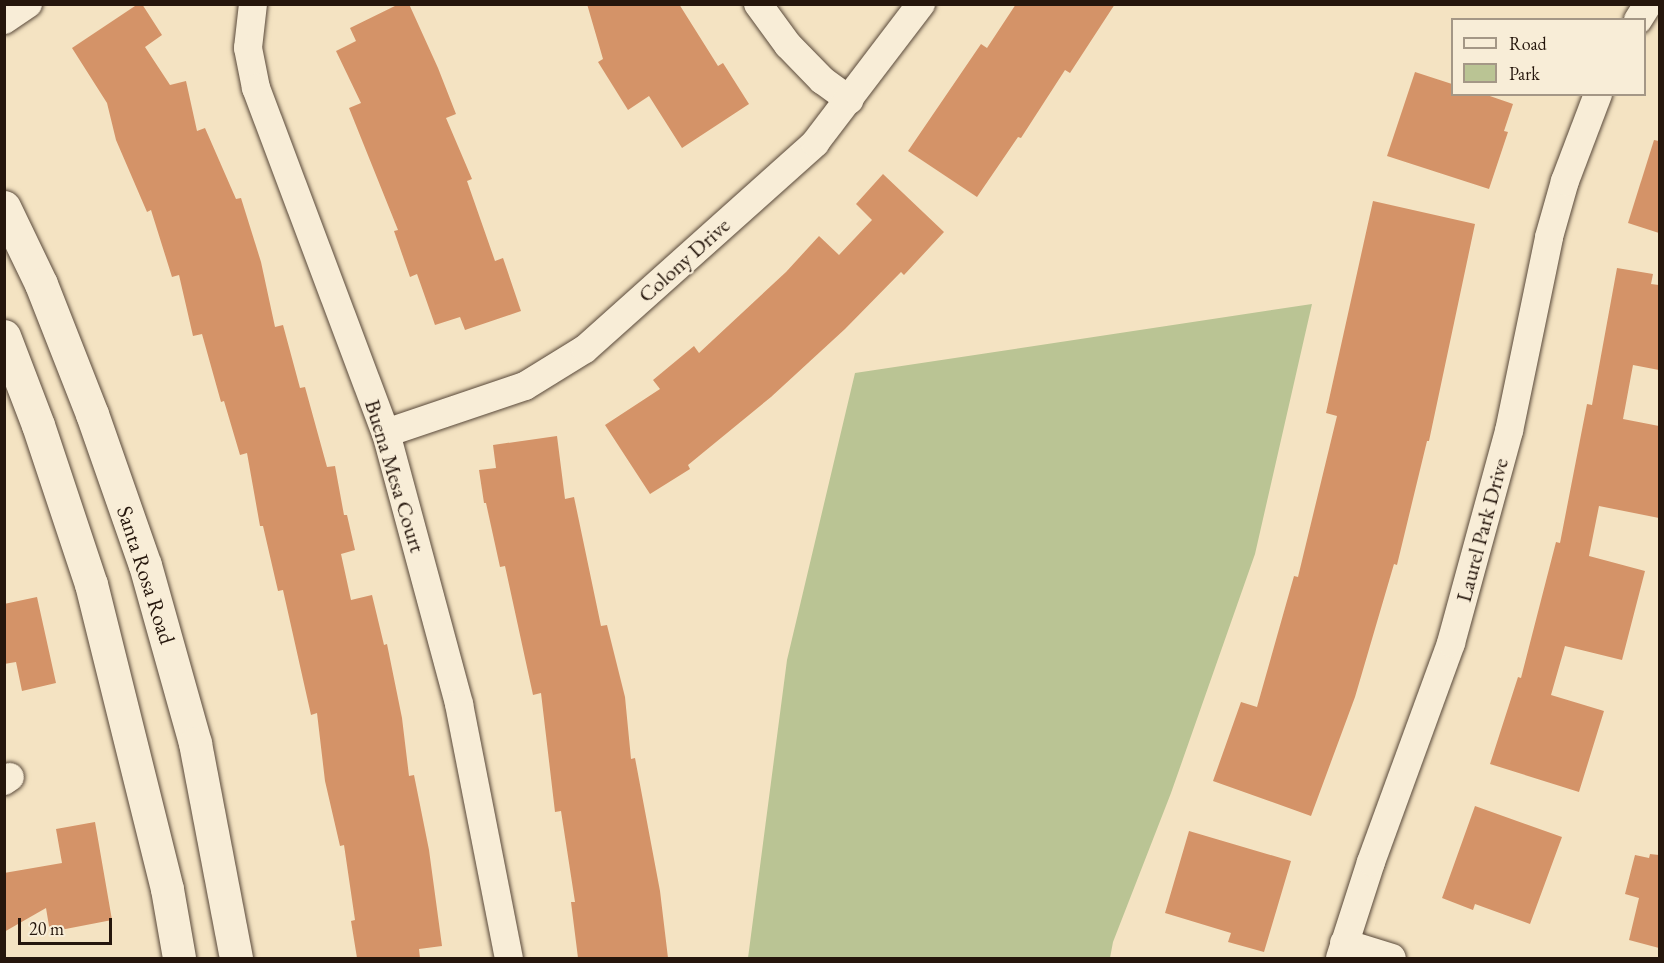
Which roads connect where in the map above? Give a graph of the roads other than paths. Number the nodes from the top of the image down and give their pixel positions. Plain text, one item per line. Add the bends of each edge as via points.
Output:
1 (28, 4) edge
2 (253, 4) edge
3 (758, 4) edge
4 (921, 4) edge
5 (1648, 4) edge
6 (1639, 18) edge
7 (4, 20) edge
8 (1597, 96) edge
9 (850, 100) junction
10 (4, 207) edge
11 (4, 336) edge
12 (386, 433) junction
13 (1342, 951) edge
14 (179, 958) edge
15 (236, 958) edge
16 (509, 958) edge
17 (1392, 958) edge

1 - 7 street
2 - 12 street, Buena Mesa Court via 248,48 256,88
3 - 9 street via 788,45 822,80
4 - 9 street, Colony Drive
5 - 6 street
8 - 13 street, Laurel Park Drive via 1549,237 1509,431 1451,643
9 - 12 street, Colony Drive via 815,143 585,349 525,386
10 - 15 main road, Santa Rosa Road via 40,284 92,414 145,565 195,743
11 - 14 main road via 91,584 167,889
12 - 16 street, Buena Mesa Court via 459,704
13 - 17 street

